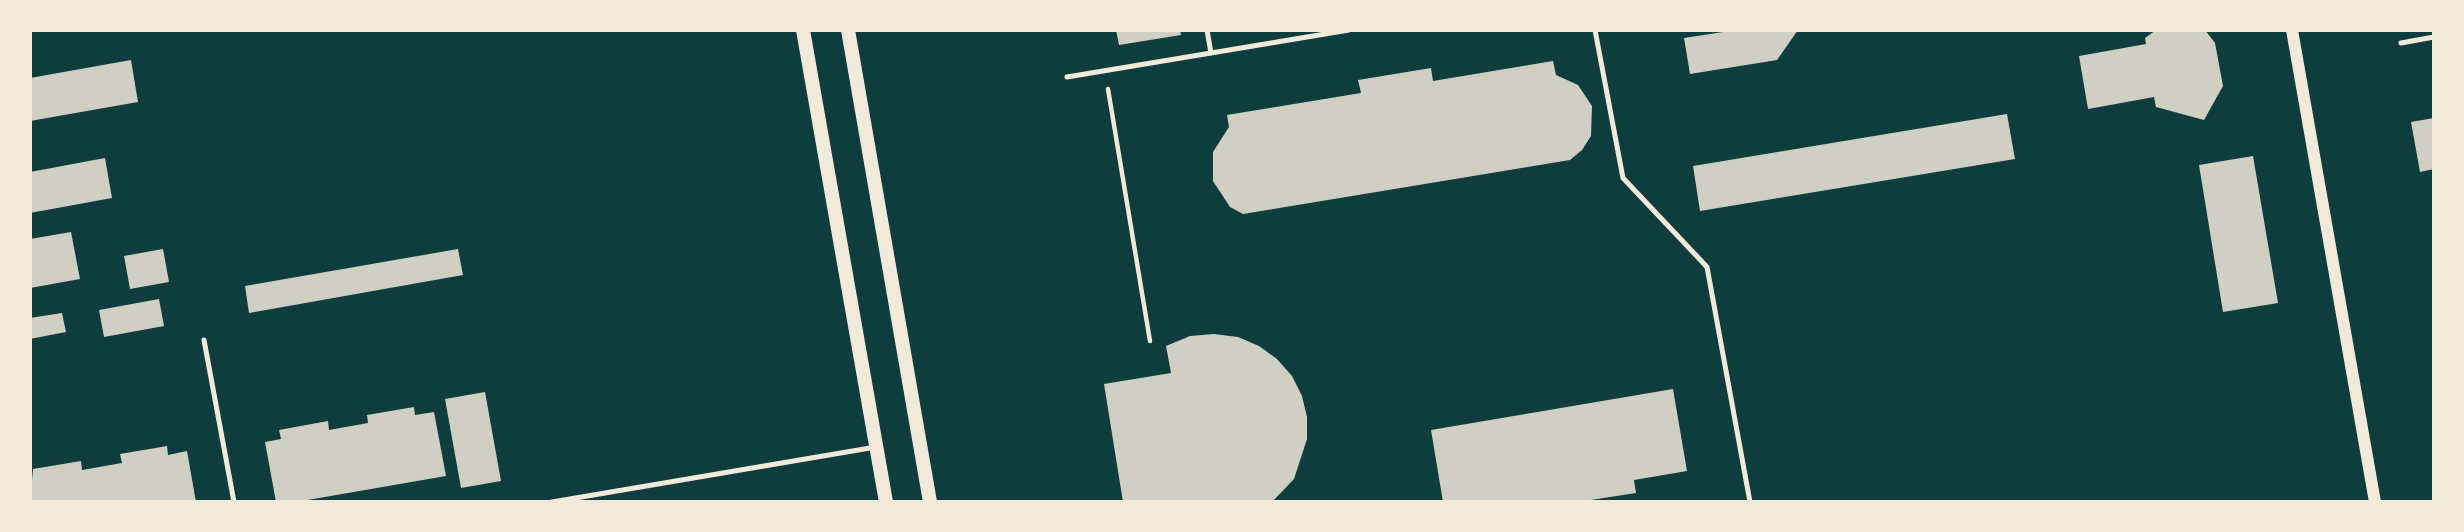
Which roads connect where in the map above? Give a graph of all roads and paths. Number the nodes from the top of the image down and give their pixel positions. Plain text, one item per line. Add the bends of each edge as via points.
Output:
1 (803, 30) edge
2 (848, 30) edge
3 (1207, 30) edge
4 (1349, 30) edge
5 (1595, 30) edge
6 (2292, 30) edge
7 (2434, 37) edge
8 (2401, 43) dead end
9 (1211, 53) junction
10 (1105, 71) junction
11 (1067, 77) dead end
12 (204, 341) dead end
13 (1150, 341) dead end
14 (876, 447) junction
15 (234, 502) edge
16 (552, 502) edge
17 (886, 502) edge
18 (930, 502) edge
19 (1750, 502) edge
20 (2375, 502) edge

1 - 14 main road
2 - 18 main road
3 - 9 lane
4 - 9 lane
5 - 19 lane via 1623,178 1707,267
6 - 20 street
7 - 8 lane
9 - 10 lane
10 - 11 lane
10 - 13 path
12 - 15 lane
14 - 16 lane
14 - 17 main road

